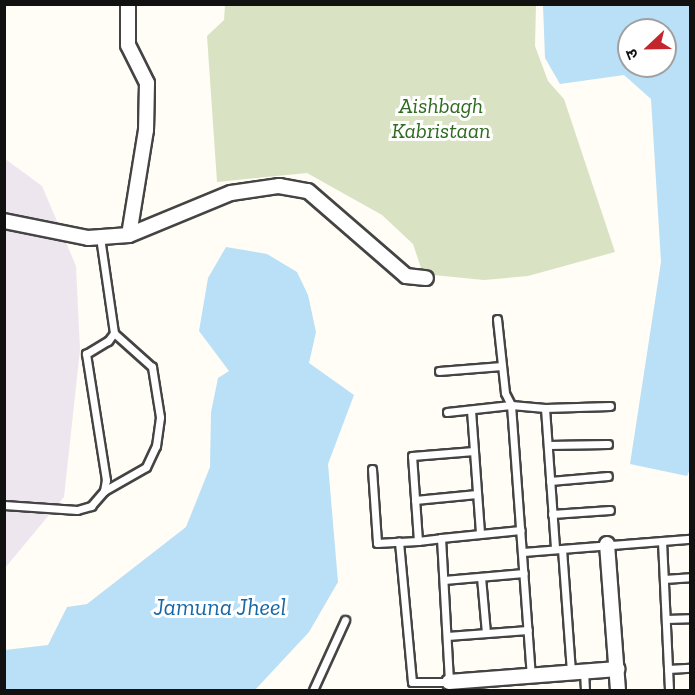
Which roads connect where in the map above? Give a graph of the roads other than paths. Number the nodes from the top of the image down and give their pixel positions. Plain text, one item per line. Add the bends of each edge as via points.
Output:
1 (128, 4) edge
2 (4, 221) edge
3 (129, 235) junction
4 (100, 237) junction
5 (426, 278) dead end
6 (497, 319) dead end
7 (114, 333) junction
8 (502, 366) junction
9 (439, 371) dead end
10 (511, 405) junction
11 (610, 406) dead end
12 (545, 408) junction
13 (471, 410) junction
14 (447, 412) dead end
15 (608, 444) dead end
16 (548, 445) junction
17 (474, 451) junction
18 (372, 469) dead end
19 (608, 476) dead end
20 (550, 481) junction
21 (104, 491) junction
22 (477, 494) junction
23 (415, 500) junction
24 (4, 505) edge
25 (610, 510) dead end
26 (552, 514) junction
27 (521, 530) junction
28 (480, 534) junction
29 (441, 538) junction
30 (690, 539) edge
31 (418, 541) junction
32 (662, 541) junction
33 (399, 542) junction
34 (607, 544) junction
35 (558, 549) junction
36 (523, 552) junction
37 (524, 573) junction
38 (481, 577) junction
39 (690, 578) edge
40 (664, 579) junction
41 (444, 580) junction
42 (690, 618) edge
43 (666, 619) junction
44 (345, 620) dead end
45 (528, 630) junction
46 (486, 633) junction
47 (447, 636) junction
48 (690, 668) edge
49 (617, 669) junction
50 (668, 669) junction
51 (577, 672) junction
52 (531, 676) junction
53 (449, 682) junction
54 (468, 686) edge
55 (313, 690) edge
56 (585, 690) edge
57 (618, 690) edge
58 (669, 690) edge

1 - 3 street via 128,45 147,83 146,130
2 - 4 street
3 - 4 street
3 - 5 street via 231,193 279,186 308,191 406,276
4 - 7 lane
6 - 8 lane
7 - 21 lane via 86,354 106,480
7 - 21 lane via 152,367 160,417 156,446 146,467
8 - 9 lane
8 - 10 lane via 505,393
10 - 12 lane
10 - 13 lane
10 - 27 lane
11 - 12 lane
12 - 16 lane
13 - 14 lane
13 - 17 lane
15 - 16 lane
16 - 20 lane
17 - 22 lane
17 - 23 lane via 412,456
18 - 33 lane via 377,543
19 - 20 lane
20 - 26 lane
21 - 24 lane via 91,506 77,510
22 - 23 lane
22 - 28 lane
23 - 31 lane
25 - 26 lane
26 - 35 lane
27 - 28 lane
27 - 36 lane
28 - 29 lane
29 - 31 lane
29 - 41 lane
30 - 32 lane
31 - 33 lane
32 - 34 lane
32 - 40 lane
33 - 53 lane via 412,682
34 - 35 lane
34 - 49 street
35 - 36 lane
35 - 51 lane
36 - 37 lane
37 - 38 lane
37 - 45 lane
38 - 41 lane
38 - 46 lane
39 - 40 lane
40 - 43 lane
41 - 47 lane
42 - 43 lane
43 - 50 lane
44 - 55 lane
45 - 46 lane
45 - 52 lane
46 - 47 lane
47 - 53 lane
48 - 50 lane
49 - 51 street
49 - 57 street
50 - 58 lane
51 - 52 street
51 - 56 lane
52 - 54 street
53 - 54 street

